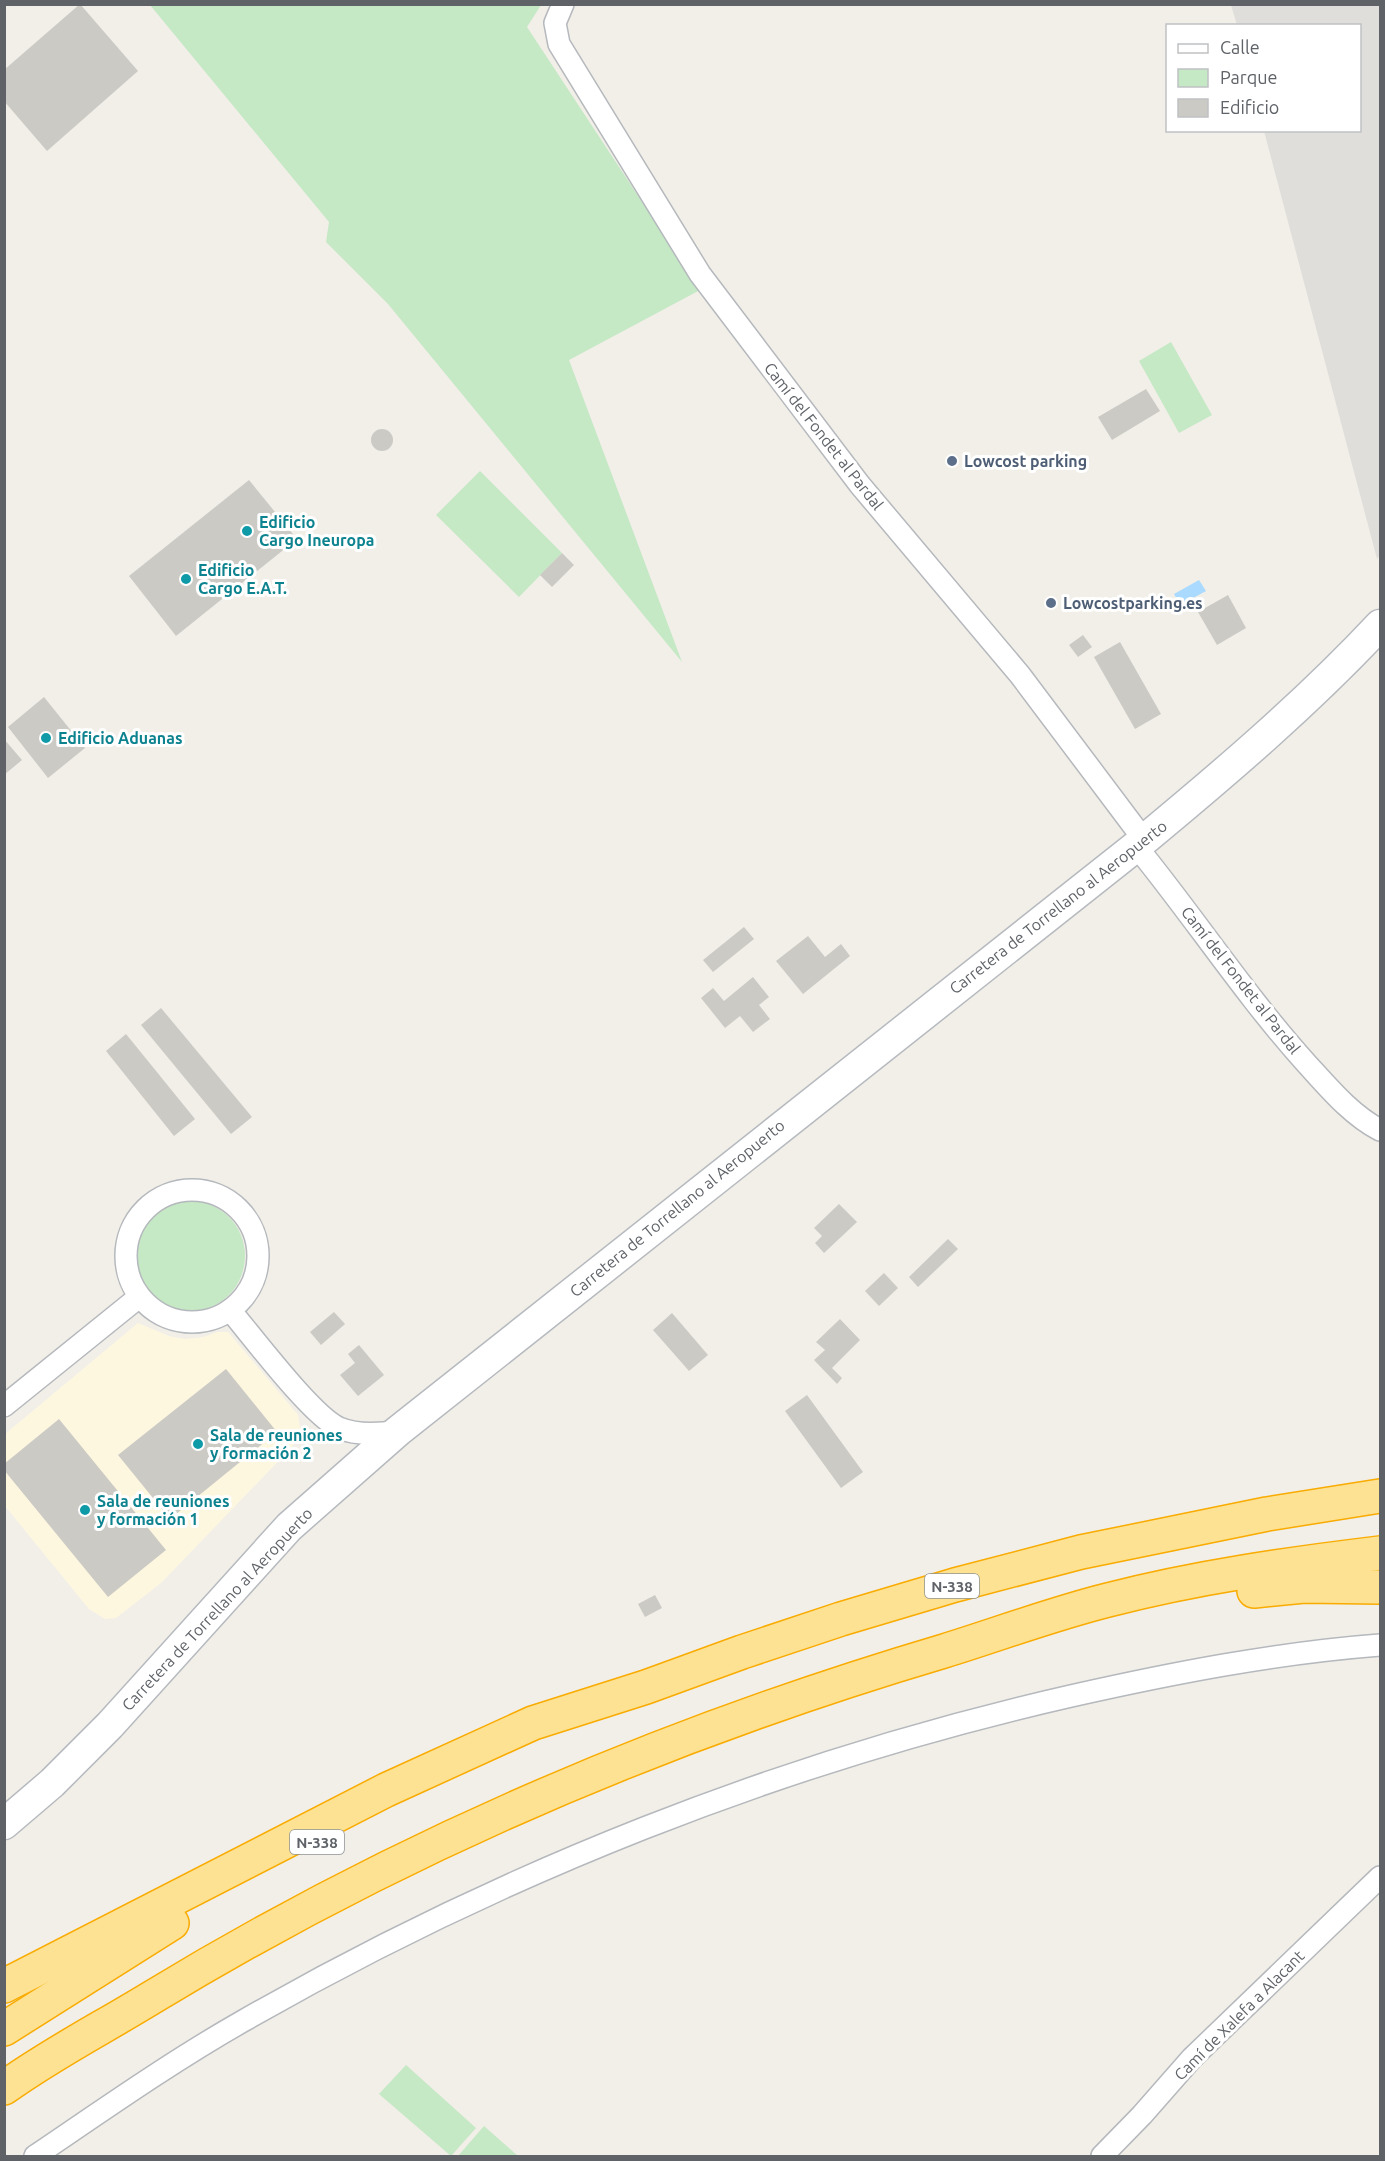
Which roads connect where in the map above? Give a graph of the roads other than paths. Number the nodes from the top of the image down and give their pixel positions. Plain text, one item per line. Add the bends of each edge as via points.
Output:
1 (563, 4) edge
2 (1380, 626) edge
3 (1140, 843) junction
4 (1380, 1130) edge
5 (139, 1297) junction
6 (230, 1310) junction
7 (4, 1406) edge
8 (398, 1431) junction
9 (1380, 1496) edge
10 (1380, 1553) edge
11 (1380, 1587) edge
12 (999, 1634) junction
13 (1380, 1644) edge
14 (646, 1688) junction
15 (4, 1824) edge
16 (1380, 1877) edge
17 (4, 1986) edge
18 (127, 2013) junction
19 (4, 2029) edge
20 (4, 2088) edge
21 (4, 2108) edge
22 (35, 2157) edge
23 (1102, 2157) edge

1 - 3 street, Camí del Fondet al Pardal via 555,23 559,44 700,274 860,485 1020,675
2 - 3 street, Carretera de Torrellano al Aeropuerto via 1241,760
3 - 4 street, Camí del Fondet al Pardal via 1272,1025 1335,1095
3 - 8 street, Carretera de Torrellano al Aeropuerto
5 - 6 street via 172,1320 212,1319
5 - 6 street via 129,1280 125,1260 127,1241 135,1223 147,1207 165,1195 186,1190 207,1192 227,1200 243,1214 254,1233 258,1254 255,1275 245,1295
5 - 7 street
6 - 8 street via 316,1410 334,1425 349,1431
8 - 15 street, Carretera de Torrellano al Aeropuerto via 289,1527 110,1725
9 - 14 highway, N-338 via 1267,1514 1081,1552 955,1585 742,1652
10 - 12 highway via 1239,1572 1112,1599
11 - 12 highway via 1304,1586 1239,1592 1168,1604 1053,1632
12 - 18 highway via 820,1688 579,1779 369,1875
13 - 22 street via 1164,1675 1007,1710 744,1790 587,1851 331,1973 242,2021
14 - 17 highway via 533,1723 396,1785
14 - 19 highway, N-338 via 417,1792 256,1873 135,1944
16 - 23 street, Camí de Xalefa a Alacant via 1192,2058
18 - 20 highway via 70,2043
18 - 21 highway via 81,2054

